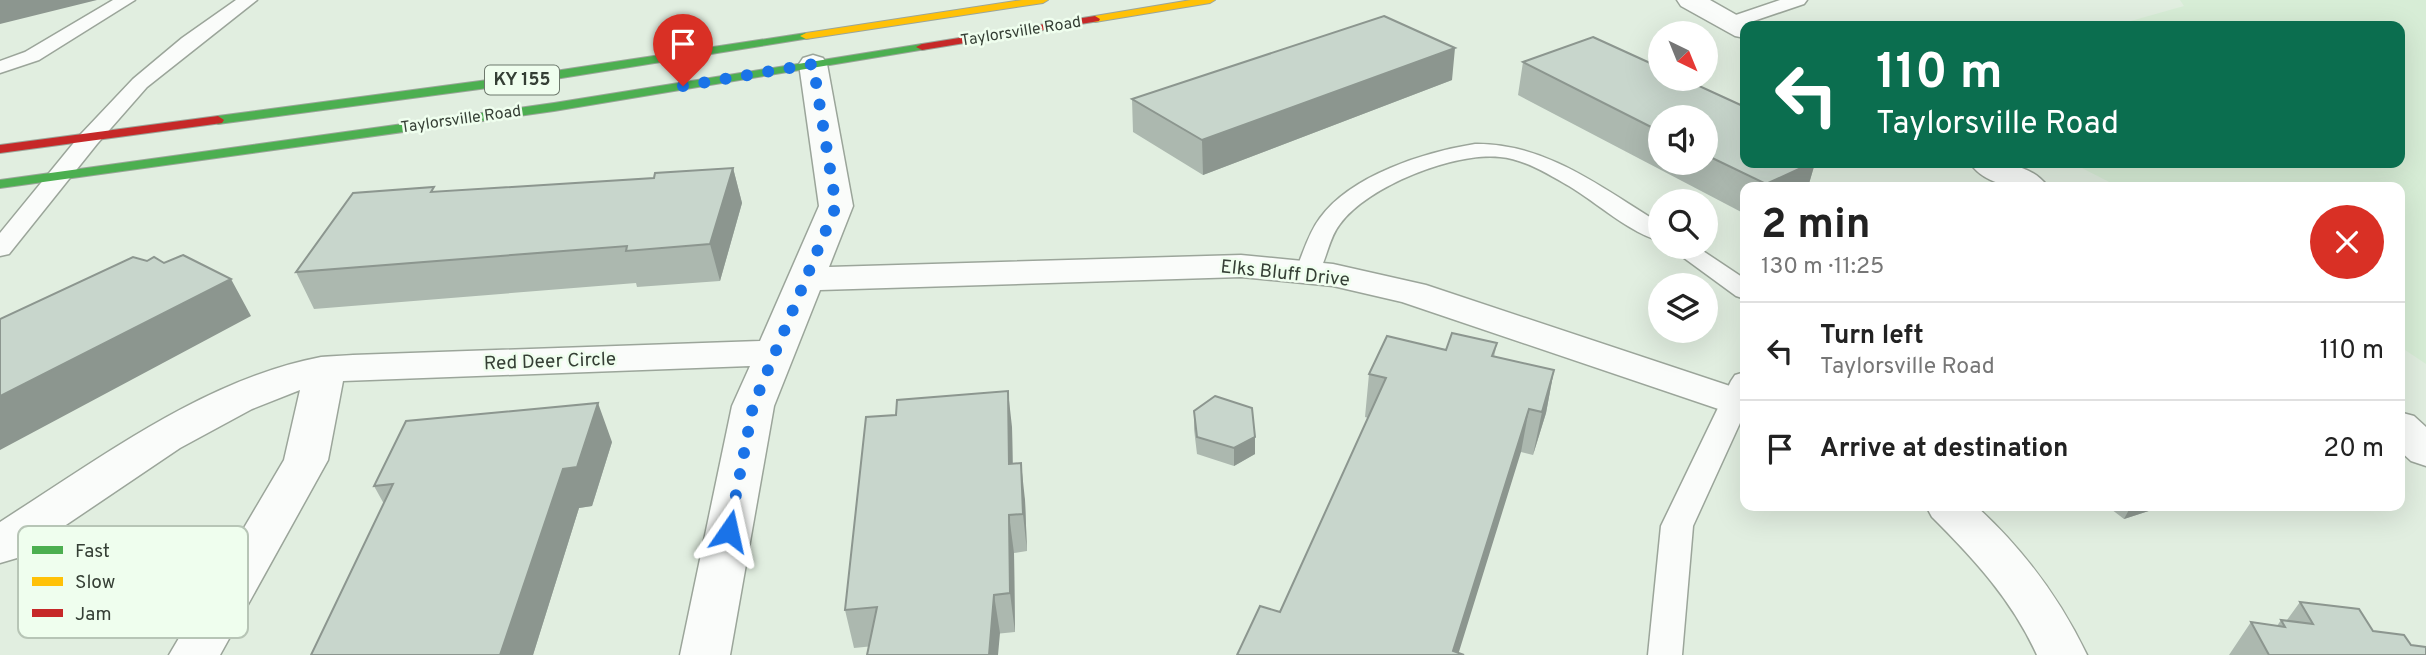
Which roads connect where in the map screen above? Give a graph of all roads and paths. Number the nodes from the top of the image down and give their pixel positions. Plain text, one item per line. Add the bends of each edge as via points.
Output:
1 (126, 0) edge
2 (248, 0) edge
3 (1043, 0) edge
4 (1210, 0) edge
5 (1690, 0) edge
6 (1798, 0) edge
7 (1751, 21) edge
8 (1738, 27) edge
9 (813, 64) junction
10 (0, 67) edge
11 (89, 139) junction
12 (0, 149) edge
13 (1995, 168) edge
14 (61, 177) junction
15 (2022, 182) edge
16 (0, 184) edge
17 (1648, 226) edge
18 (0, 249) edge
19 (1699, 259) edge
20 (1307, 272) junction
21 (805, 279) junction
22 (1740, 287) edge
23 (775, 353) junction
24 (325, 369) junction
25 (1740, 396) edge
26 (1740, 398) edge
27 (2405, 432) edge
28 (2426, 451) edge
29 (1953, 511) edge
30 (29, 526) edge
31 (18, 533) edge
32 (0, 545) edge
33 (248, 561) edge
34 (204, 638) edge
35 (194, 655) edge
36 (705, 655) edge
37 (1665, 655) edge
38 (2062, 655) edge

1 - 10 lane via 32,56
2 - 11 lane via 140,83
3 - 11 main road, Taylorsville Road / KY 155 via 555,75
4 - 9 main road, Taylorsville Road / KY 155
5 - 8 street
6 - 7 lane
9 - 14 main road, Taylorsville Road / KY 155 via 554,107
9 - 21 street via 836,206
11 - 12 main road, Taylorsville Road / KY 155
11 - 14 lane
13 - 15 street
14 - 16 main road, Taylorsville Road / KY 155
14 - 18 lane
17 - 20 lane via 1564,174 1519,154 1469,149 1385,181 1334,216
19 - 22 lane
20 - 21 street, Elks Bluff Drive via 1241,266
20 - 25 street, Elks Bluff Drive via 1413,293
21 - 23 street
23 - 24 street, Red Deer Circle
23 - 36 street via 753,406
24 - 30 street, Red Deer Circle via 289,379 204,416
24 - 33 street via 306,460
26 - 37 lane via 1677,526
27 - 28 street
29 - 38 street via 2000,555 2045,616
31 - 32 street, Red Deer Circle
34 - 35 street

